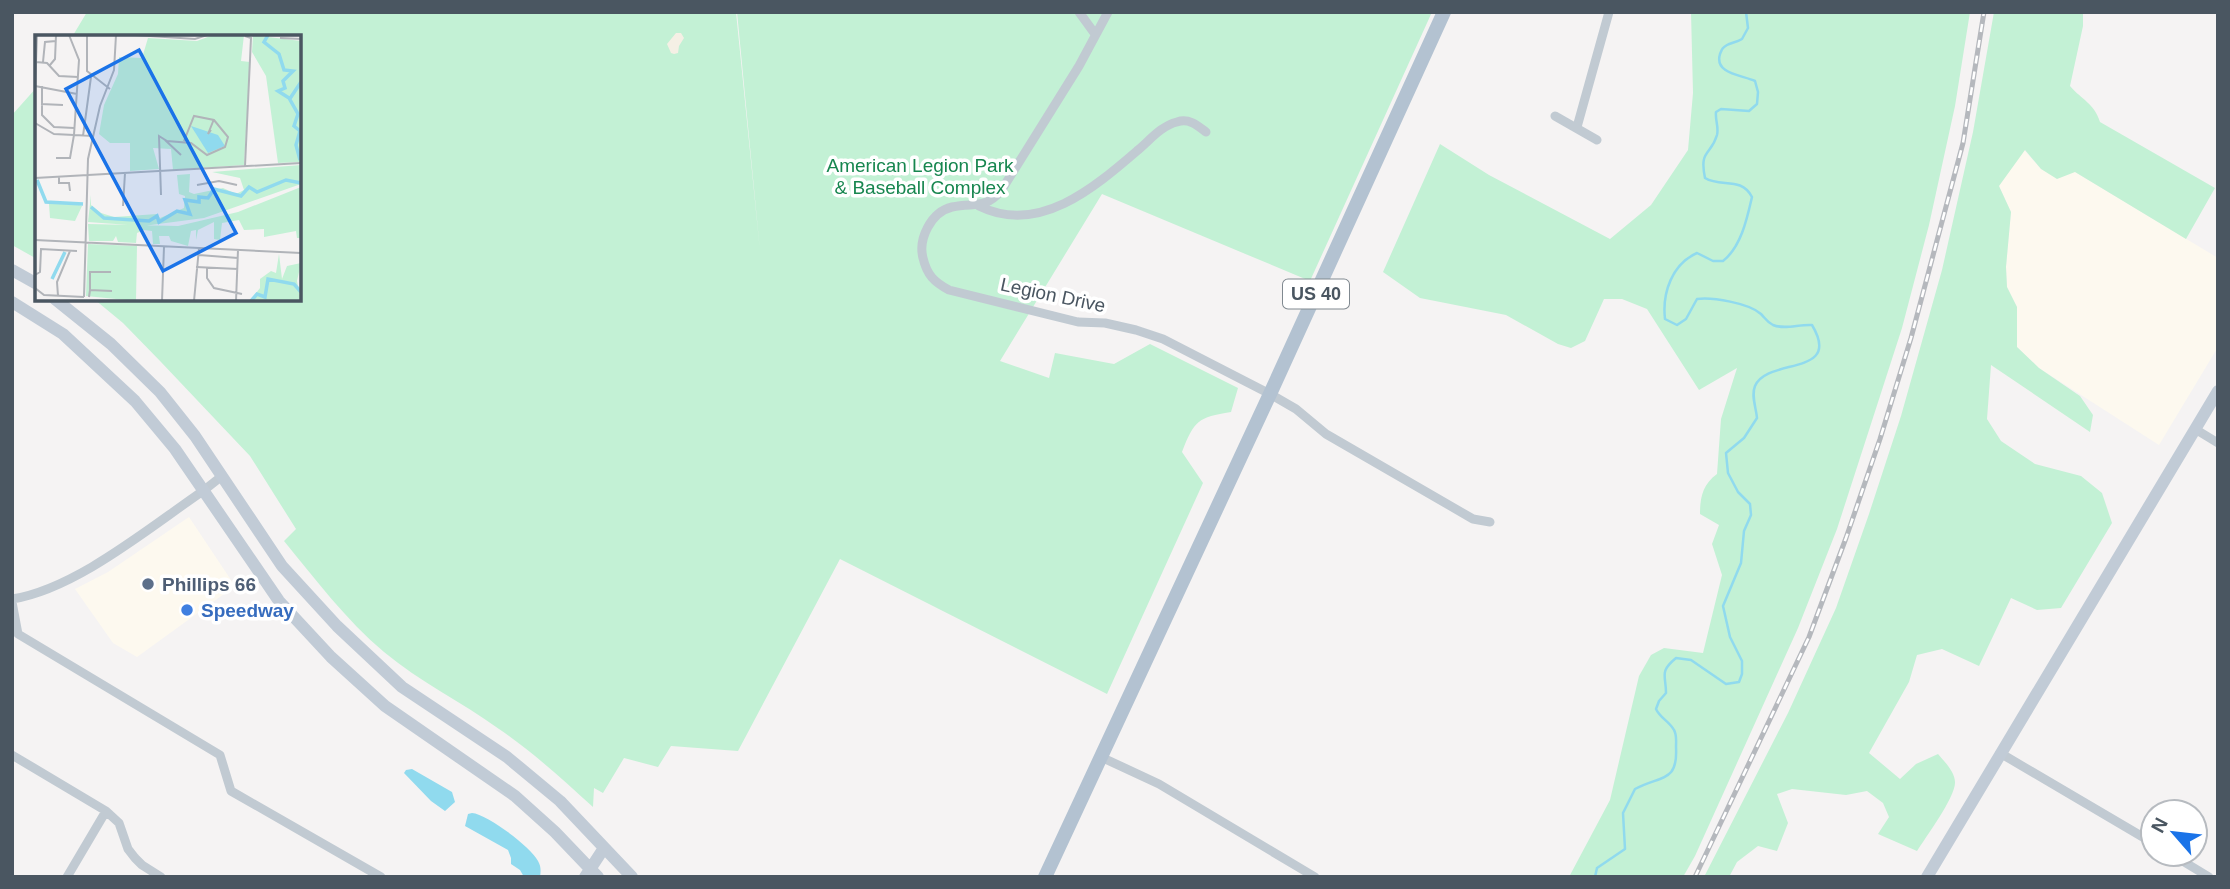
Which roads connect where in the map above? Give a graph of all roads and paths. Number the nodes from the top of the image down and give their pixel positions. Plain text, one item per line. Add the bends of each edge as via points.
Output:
1 (1079, 12) edge
2 (1108, 12) edge
3 (1444, 12) edge
4 (1609, 12) edge
5 (1096, 34) junction
6 (1555, 116) dead end
7 (1577, 127) junction
8 (1206, 132) dead end
9 (1597, 140) dead end
10 (979, 206) junction
11 (12, 270) edge
12 (35, 283) edge
13 (57, 301) edge
14 (12, 302) edge
15 (2218, 390) edge
16 (1270, 394) junction
17 (2195, 429) junction
18 (2218, 443) edge
19 (222, 476) junction
20 (203, 491) junction
21 (1490, 522) dead end
22 (12, 600) edge
23 (2000, 753) junction
24 (12, 755) edge
25 (1101, 757) junction
26 (106, 811) junction
27 (2139, 836) edge
28 (604, 848) junction
29 (591, 874) edge
30 (67, 877) edge
31 (161, 877) edge
32 (381, 877) edge
33 (632, 877) edge
34 (1045, 877) edge
35 (1315, 877) edge
36 (1927, 877) edge

1 - 5 street
2 - 5 street
3 - 16 main road, US 40
4 - 7 street
5 - 10 street via 1008,182 994,199
6 - 7 street
7 - 9 street
8 - 10 street via 1187,120 1163,128 1085,193 1044,212 1006,215
10 - 16 street, Legion Drive via 950,207 935,216 925,233 920,249 925,270 935,283 1078,322 1143,332
11 - 12 main road
13 - 19 main road via 160,392
14 - 20 main road via 63,334 135,401
15 - 17 main road
16 - 21 street via 1391,473 1472,519
16 - 25 main road, US 40
17 - 18 street
17 - 23 main road
19 - 20 street
19 - 28 main road via 282,566 337,626 402,687 507,757 560,801
20 - 22 street via 80,574
20 - 29 main road via 279,601 331,657 385,706 515,796 555,832
22 - 32 street via 18,634 220,755 231,791
23 - 27 street
23 - 36 main road
24 - 26 street
25 - 34 main road, US 40
25 - 35 street via 1159,784
26 - 30 street
26 - 31 street via 119,824 135,858
28 - 29 main road
28 - 33 main road

